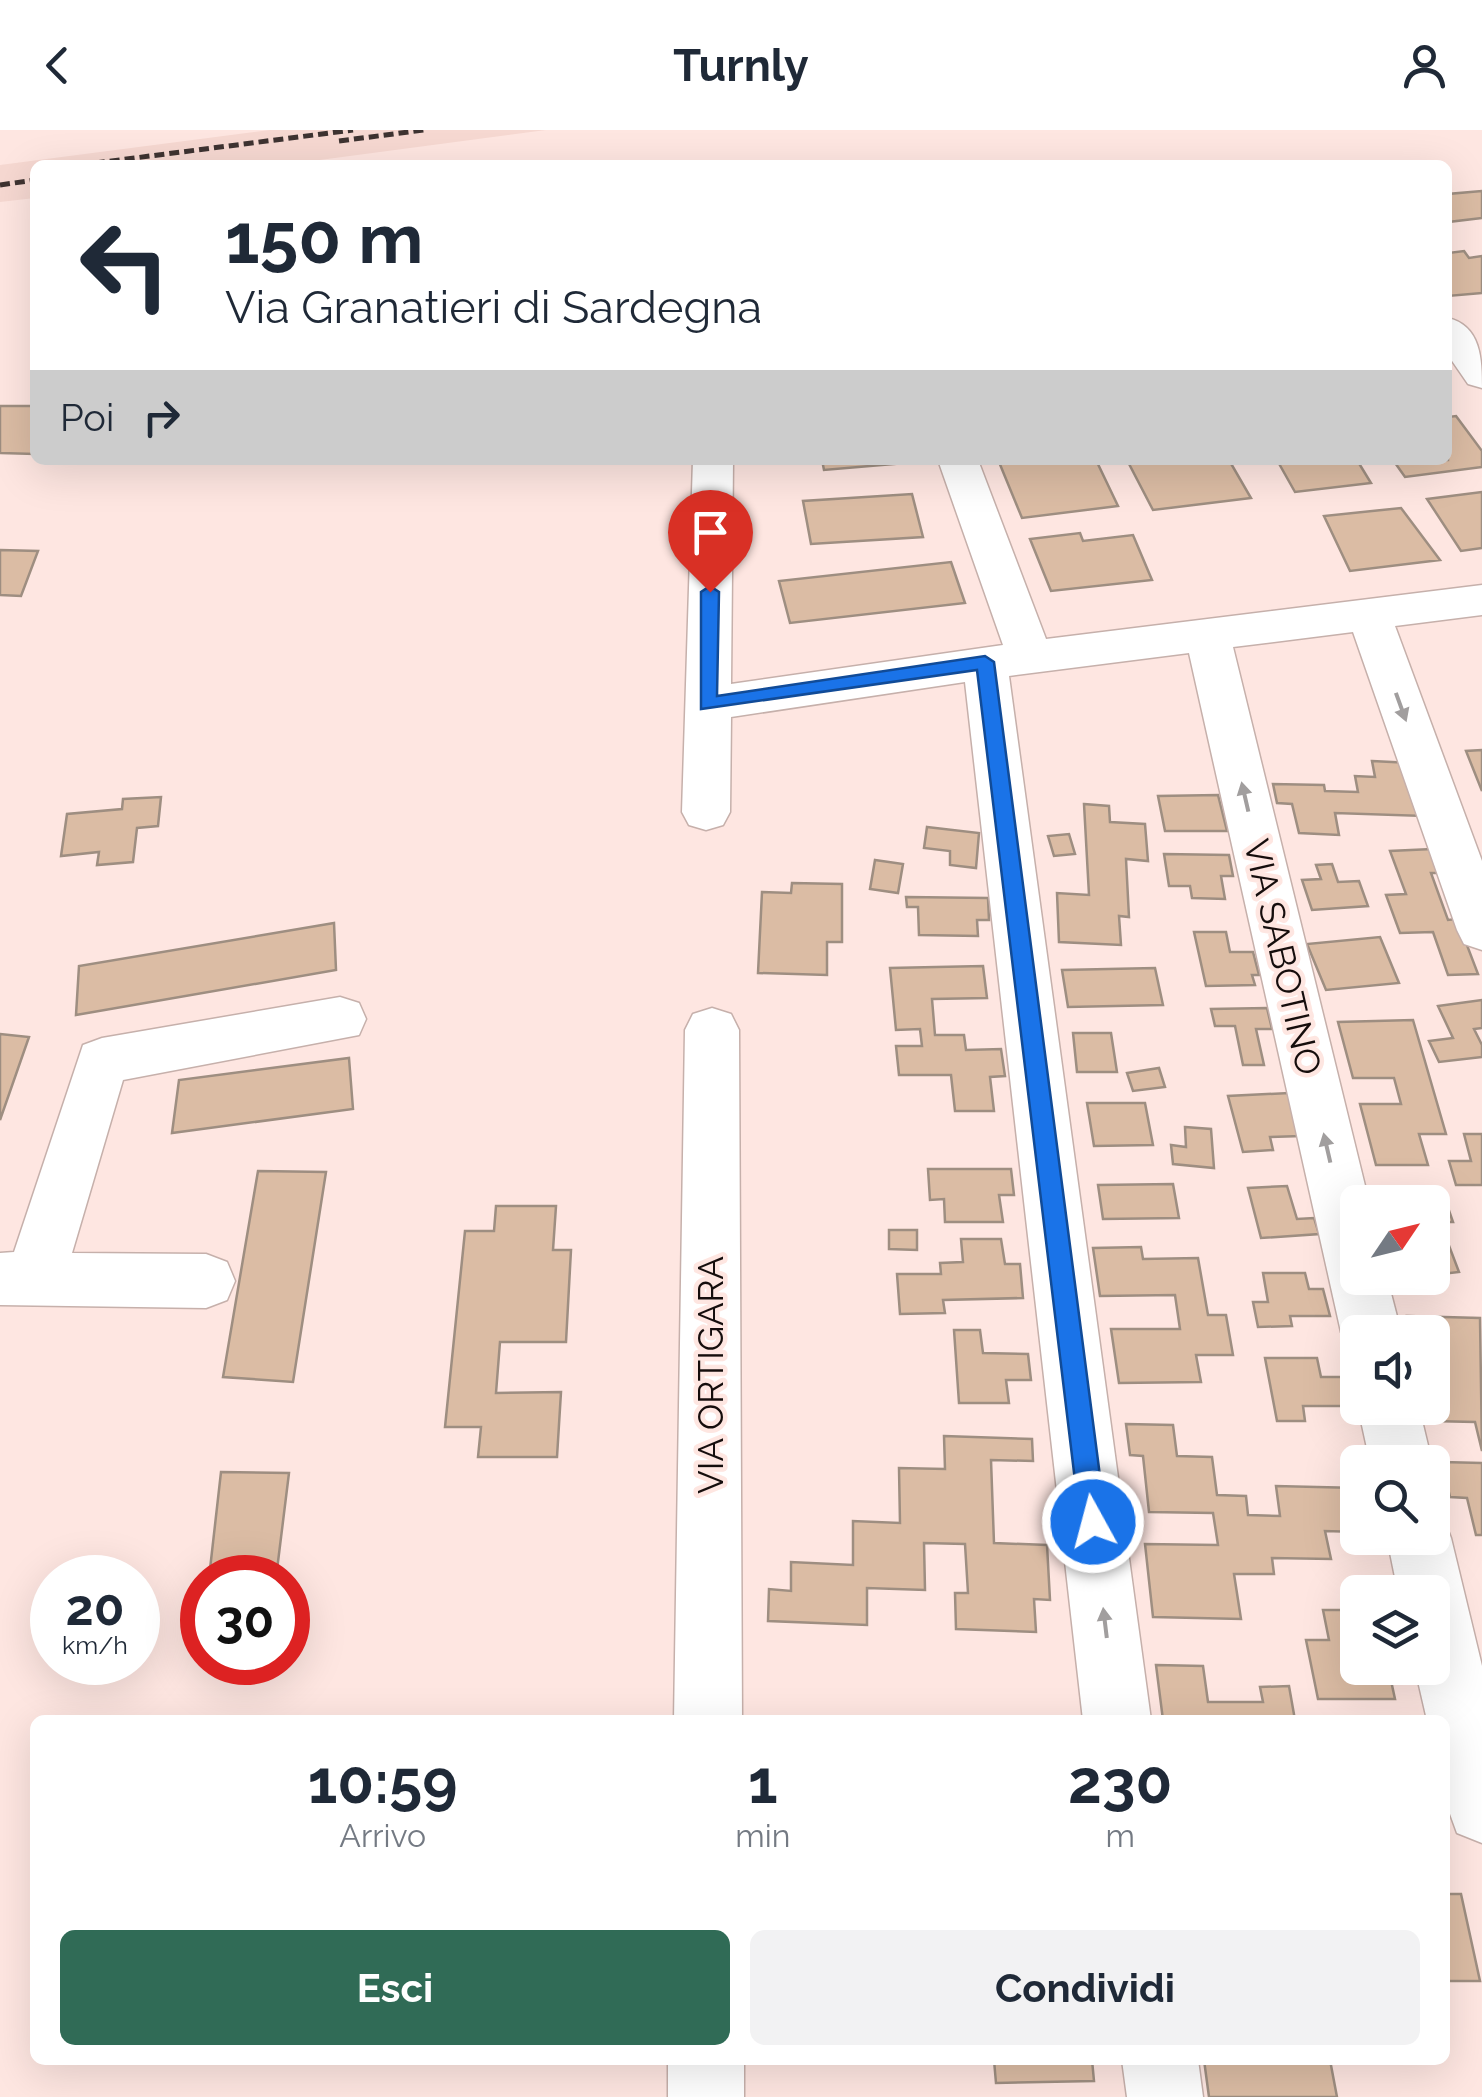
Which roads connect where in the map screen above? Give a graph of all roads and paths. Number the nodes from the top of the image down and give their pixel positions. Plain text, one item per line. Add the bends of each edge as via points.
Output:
1 (1452, 335) edge
2 (1482, 376) edge
3 (712, 465) edge
4 (959, 465) edge
5 (1482, 600) edge
6 (1369, 615) junction
7 (1208, 637) junction
8 (1008, 660) junction
9 (708, 704) junction
10 (706, 812) dead end
11 (1482, 930) edge
12 (340, 1020) dead end
13 (712, 1030) dead end
14 (1340, 1200) edge
15 (17, 1278) edge
16 (206, 1282) dead end
17 (1450, 1672) edge
18 (708, 1715) edge
19 (1117, 1715) edge
20 (1482, 1808) edge
21 (706, 2065) edge
22 (1161, 2065) edge
23 (706, 2097) edge
24 (1164, 2097) edge

1 - 2 street
3 - 9 street
4 - 8 street
5 - 6 street
6 - 7 street
6 -> 11 street
7 - 8 street
14 -> 7 street, VIA SABOTINO
8 - 9 street
19 -> 8 street
9 - 10 street
12 - 15 street via 102,1060
13 - 18 street, VIA ORTIGARA
15 - 16 street
17 - 20 street
21 - 23 street
22 - 24 street

